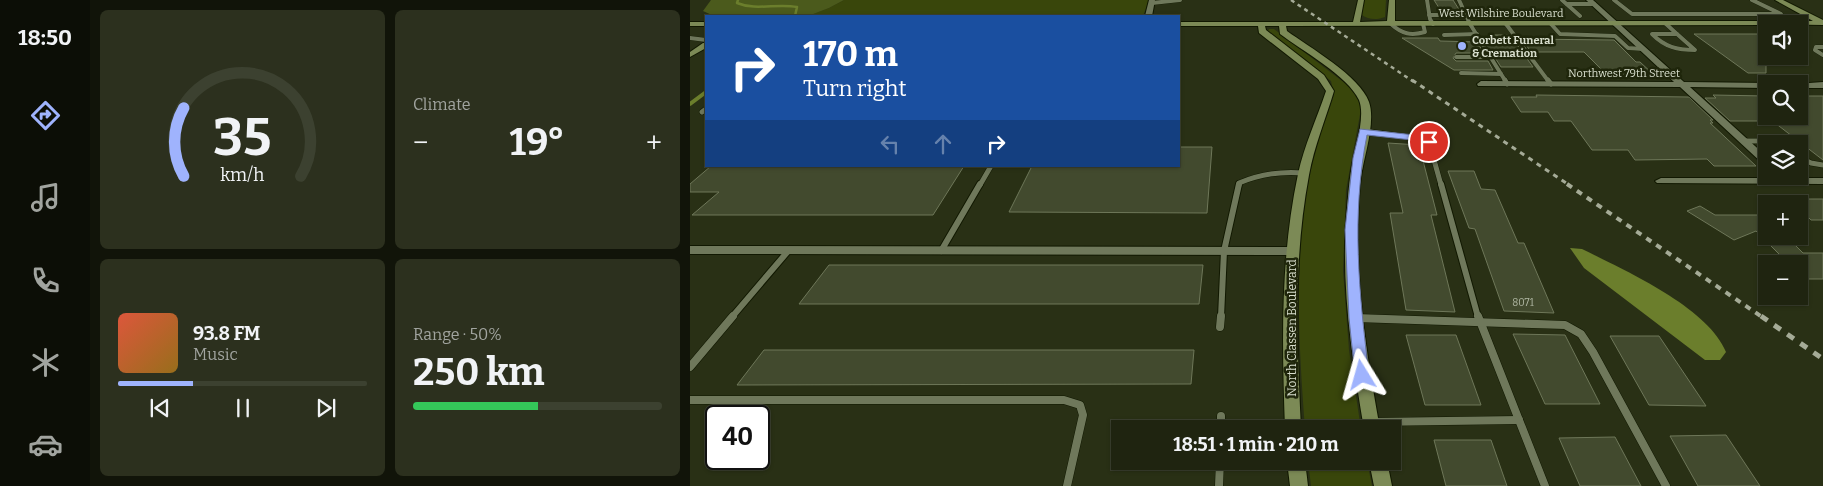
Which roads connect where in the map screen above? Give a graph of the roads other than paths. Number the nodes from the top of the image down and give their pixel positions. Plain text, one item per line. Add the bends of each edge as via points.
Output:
1 (1180, 0) edge
2 (1360, 0) edge
3 (1392, 0) edge
4 (1427, 0) edge
5 (1459, 0) edge
6 (1562, 0) edge
7 (1614, 0) edge
8 (1752, 0) edge
9 (1778, 0) edge
10 (1152, 1) edge
11 (1591, 2) edge
12 (1566, 4) junction
13 (1632, 14) junction
14 (1148, 15) edge
15 (1429, 15) junction
16 (1467, 15) junction
17 (1580, 16) dead end
18 (1823, 23) edge
19 (690, 24) edge
20 (705, 24) edge
21 (1180, 24) edge
22 (1261, 24) junction
23 (1282, 24) junction
24 (1356, 24) junction
25 (1390, 24) junction
26 (1433, 24) junction
27 (1470, 24) junction
28 (1506, 24) junction
29 (1550, 24) junction
30 (1616, 24) junction
31 (1643, 24) junction
32 (1666, 24) junction
33 (1444, 34) dead end
34 (1477, 34) junction
35 (1677, 34) junction
36 (1615, 36) junction
37 (1629, 36) junction
38 (690, 38) edge
39 (705, 40) edge
40 (705, 46) edge
41 (1823, 47) edge
42 (1643, 49) junction
43 (690, 55) edge
44 (1823, 55) edge
45 (1456, 57) dead end
46 (1490, 57) junction
47 (1461, 73) dead end
48 (1501, 74) junction
49 (1481, 84) dead end
50 (1507, 84) junction
51 (1551, 84) junction
52 (1682, 85) junction
53 (1758, 85) edge
54 (1808, 85) edge
55 (1823, 85) edge
56 (1363, 131) junction
57 (1744, 141) junction
58 (1758, 141) edge
59 (1758, 154) edge
60 (1808, 162) edge
61 (1823, 166) edge
62 (990, 167) edge
63 (1304, 174) junction
64 (1758, 178) edge
65 (1660, 180) dead end
66 (1808, 180) edge
67 (1823, 181) edge
68 (690, 250) edge
69 (789, 250) junction
70 (941, 251) junction
71 (1224, 251) junction
72 (1292, 252) junction
73 (1356, 318) junction
74 (1480, 323) junction
75 (1220, 327) dead end
76 (690, 367) edge
77 (690, 400) edge
78 (1221, 416) dead end
79 (1221, 420) edge
80 (1293, 420) edge
81 (1370, 420) edge
82 (1519, 420) junction
83 (1401, 425) edge
84 (1220, 470) edge
85 (1297, 470) edge
86 (1380, 470) edge
87 (1067, 486) edge
88 (1219, 486) edge
89 (1299, 486) edge
90 (1383, 486) edge
91 (1545, 486) edge
92 (1666, 486) edge

1 - 10 lane
2 - 24 street
3 - 25 street
4 - 15 lane
5 - 16 lane
6 - 12 lane
7 - 13 lane
8 - 13 lane via 1781,14
9 - 18 street
10 - 14 street
11 - 12 lane
11 - 30 street
12 - 17 lane
13 - 31 lane
15 - 16 lane
15 - 26 lane
16 - 27 lane
18 - 32 street, West Wilshire Boulevard
19 - 20 street
21 - 22 street, West Wilshire Boulevard
22 - 23 street, West Wilshire Boulevard
22 - 63 street, North Classen Boulevard via 1262,31 1321,77 1329,87
23 - 24 street, West Wilshire Boulevard
23 - 56 street via 1283,32 1346,79 1360,94 1366,108
24 - 25 street, West Wilshire Boulevard
25 - 26 street, West Wilshire Boulevard
26 - 27 street, West Wilshire Boulevard
27 - 28 street, West Wilshire Boulevard
27 - 34 lane
28 - 29 street, West Wilshire Boulevard
28 - 51 lane
29 - 30 street, West Wilshire Boulevard
29 - 36 lane via 1560,34
30 - 31 street, West Wilshire Boulevard
30 - 37 street
31 - 32 street, West Wilshire Boulevard
32 - 35 lane
33 - 34 lane
34 - 46 lane
35 - 35 lane via 1661,34 1652,34 1669,48 1695,50
36 - 37 lane
36 - 42 lane via 1628,48
37 - 42 street
38 - 39 lane
40 - 43 street
41 - 44 lane via 1815,50
42 - 52 street
45 - 46 lane
46 - 48 lane
47 - 48 lane
48 - 50 lane
49 - 50 street, Northwest 79th Street
50 - 51 street, Northwest 79th Street
51 - 52 street, Northwest 79th Street
52 - 53 street, Northwest 79th Street
52 - 57 street
54 - 55 street
56 - 73 street via 1357,158 1351,230
56 - 74 lane via 1429,142
57 - 58 lane
57 - 59 street
60 - 61 lane
62 - 70 lane
63 - 71 lane via 1285,171 1256,175 1239,183
63 - 72 street, North Classen Boulevard
64 - 65 street
66 - 67 street
68 - 69 street
69 - 70 street
69 - 76 lane
70 - 71 street
71 - 72 street
71 - 75 lane
72 - 80 street, North Classen Boulevard
73 - 74 lane
73 - 81 street
74 - 82 lane
74 - 92 lane via 1565,325 1581,334
77 - 87 lane via 1064,400 1080,406 1083,415
78 - 79 lane
82 - 83 lane
82 - 91 lane
84 - 88 lane
85 - 89 street
86 - 90 street

